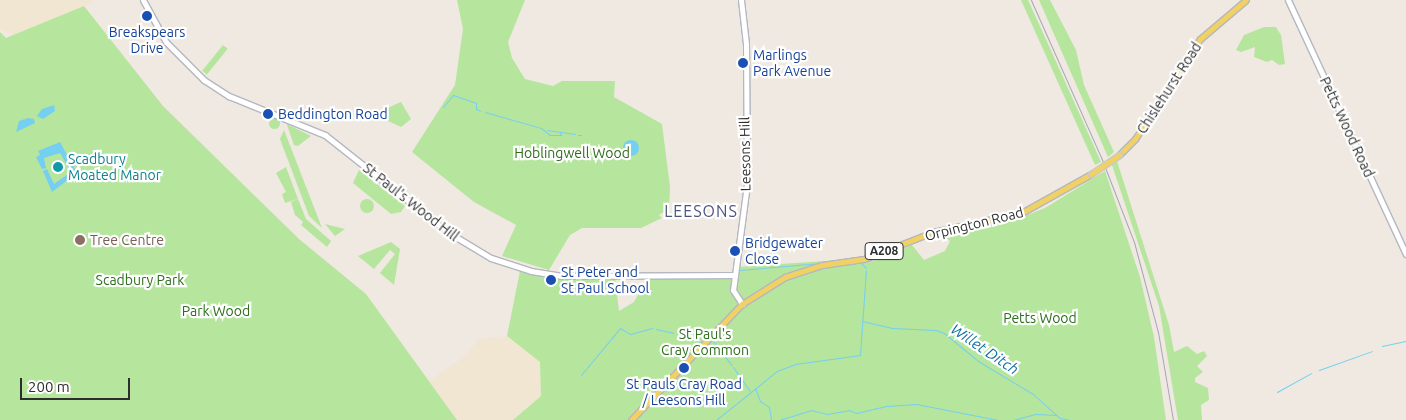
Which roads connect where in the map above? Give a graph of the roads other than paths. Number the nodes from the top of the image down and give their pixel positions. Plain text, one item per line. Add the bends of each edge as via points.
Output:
1 (143, 0) edge
2 (741, 0) edge
3 (1246, 0) edge
4 (1288, 0) edge
5 (1091, 174) joint
6 (1406, 254) edge
7 (735, 276) junction
8 (742, 304) junction
9 (631, 420) edge

1 - 7 street, St Paul's Wood Hill via 166,42 204,80 229,96 325,135 446,231 491,258 531,271 562,276
2 - 7 street, Leesons Hill via 746,44 747,184
3 - 5 main road, Chislehurst Road / A208, bridge via 1200,39 1135,139 1119,155
4 - 6 street, Petts Wood Road
5 - 8 main road, Orpington Road / A208 via 1031,210 933,232 864,259 822,265 785,277
7 - 8 street, Leesons Hill via 733,290
8 - 9 main road, A208

